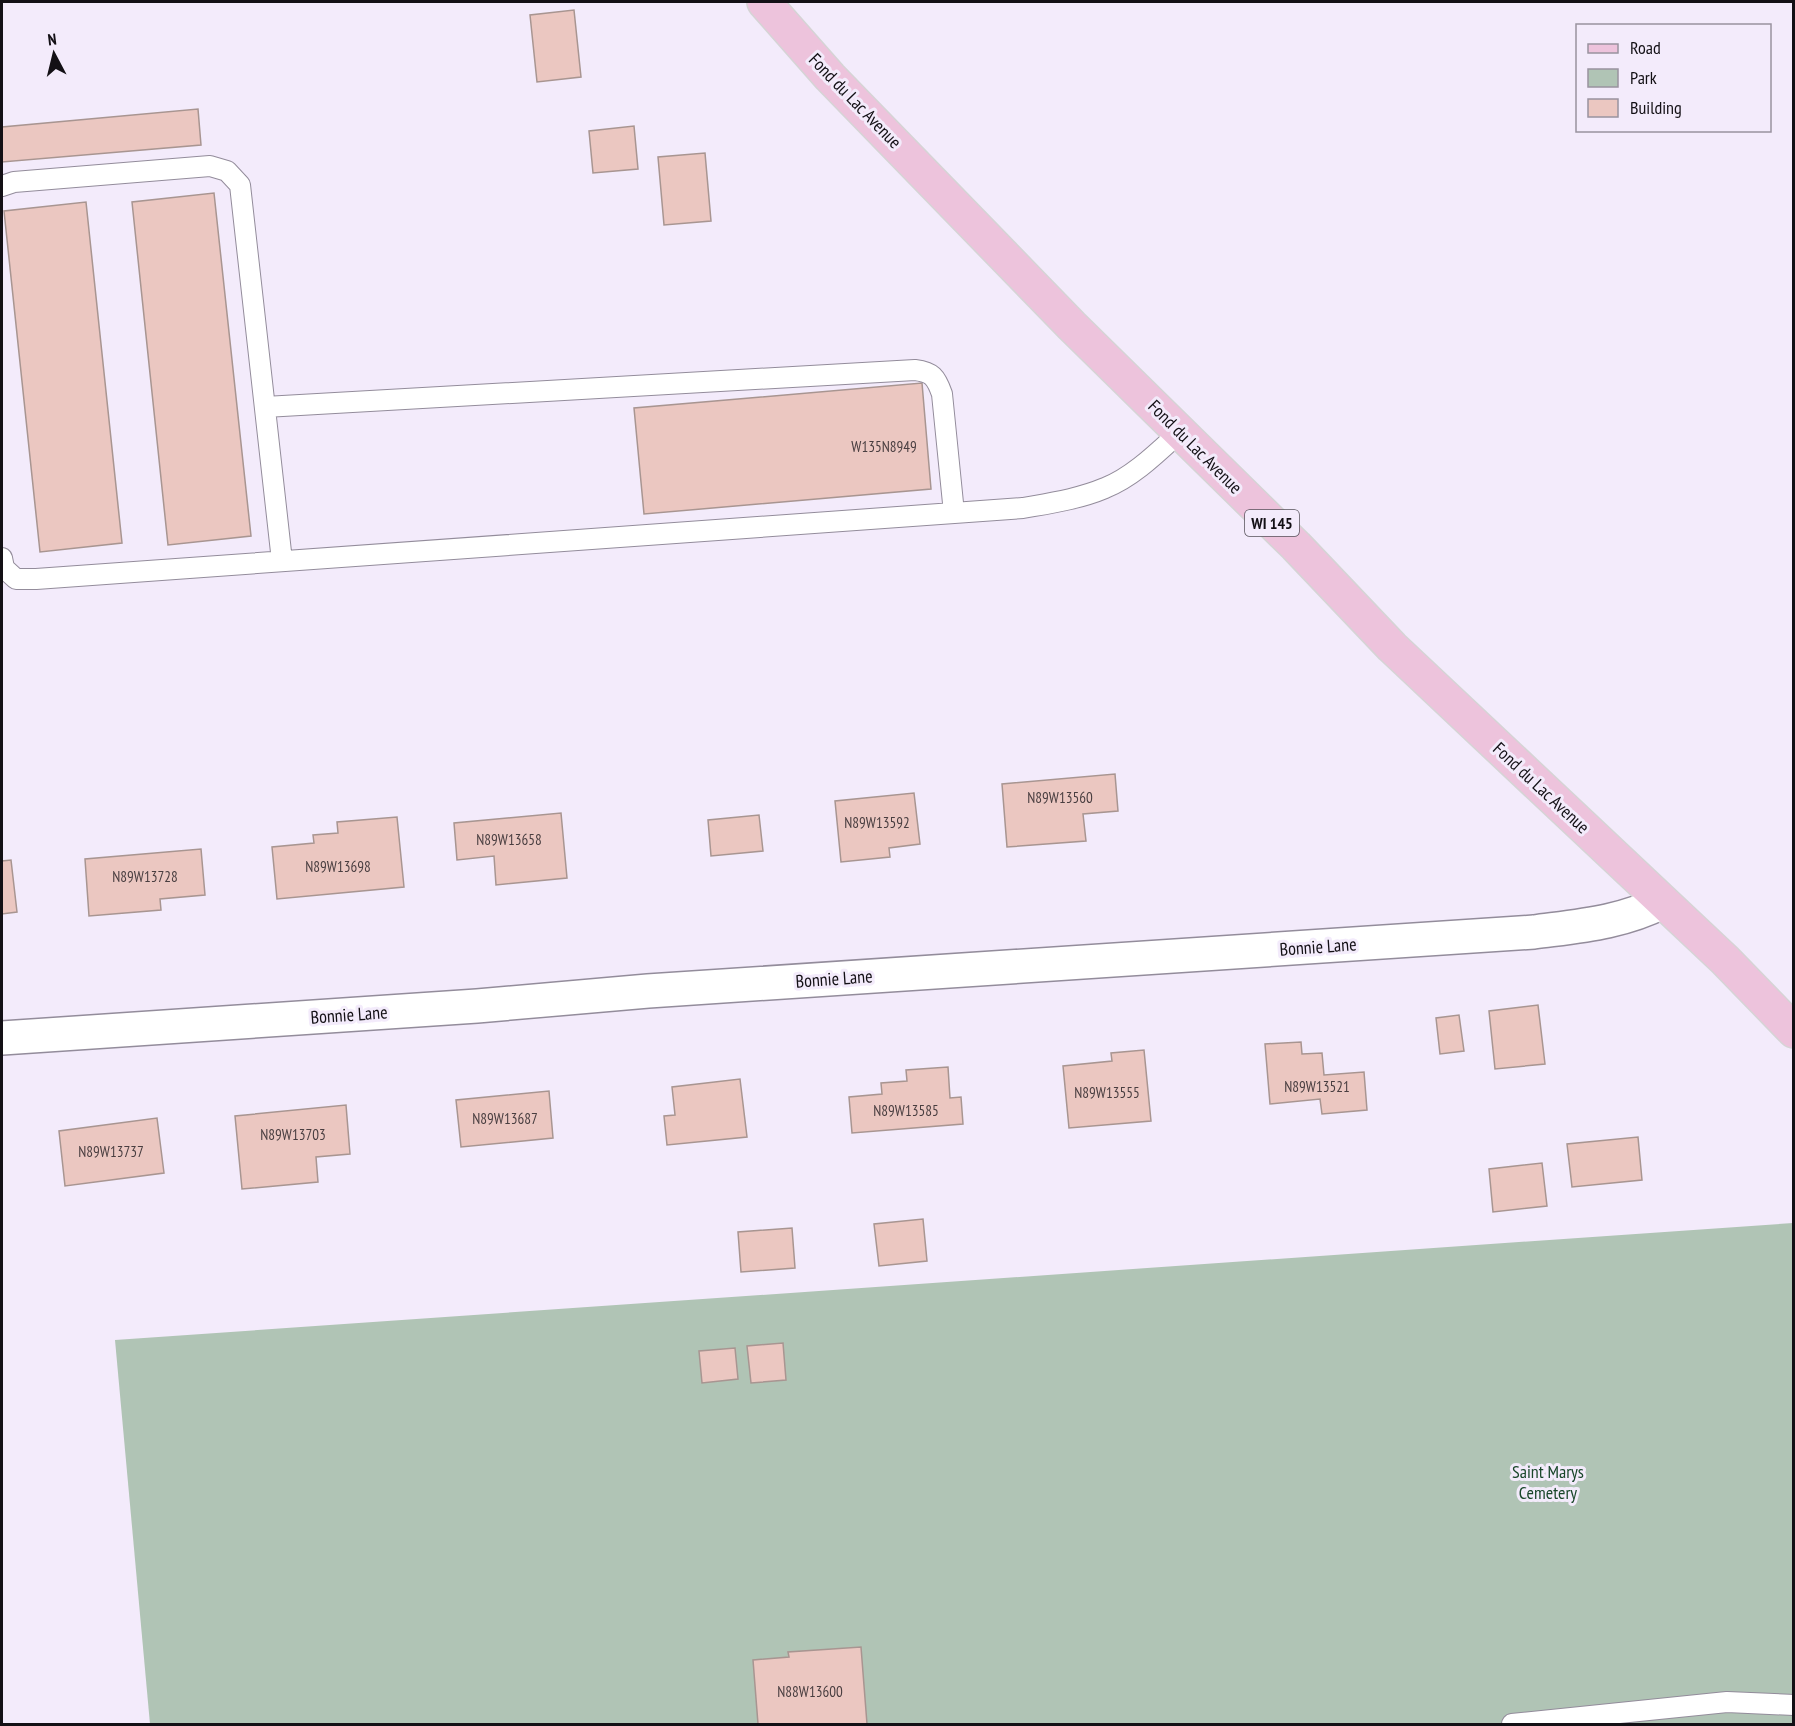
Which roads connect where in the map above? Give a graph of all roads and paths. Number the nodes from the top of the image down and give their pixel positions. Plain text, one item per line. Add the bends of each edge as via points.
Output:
1 (764, 2) edge
2 (2, 186) edge
3 (265, 407) junction
4 (1180, 432) junction
5 (954, 513) junction
6 (2, 558) edge
7 (282, 561) junction
8 (1662, 902) junction
9 (1794, 1032) edge
10 (2, 1038) edge
11 (1794, 1705) edge
12 (1512, 1725) edge

1 - 4 main road, Fond du Lac Avenue / WI 145 via 1072,326
2 - 3 lane via 210,166 227,171 240,184
3 - 5 lane via 921,371 936,377 942,393
3 - 7 lane
4 - 5 lane via 1145,463 1108,487 1073,499 1023,508
4 - 8 main road, Fond du Lac Avenue / WI 145 via 1392,646
5 - 7 lane
6 - 7 lane via 4,568 16,579
8 - 9 main road, Fond du Lac Avenue / WI 145
8 - 10 street, Bonnie Lane via 1604,923 1534,932
11 - 12 lane via 1727,1702

